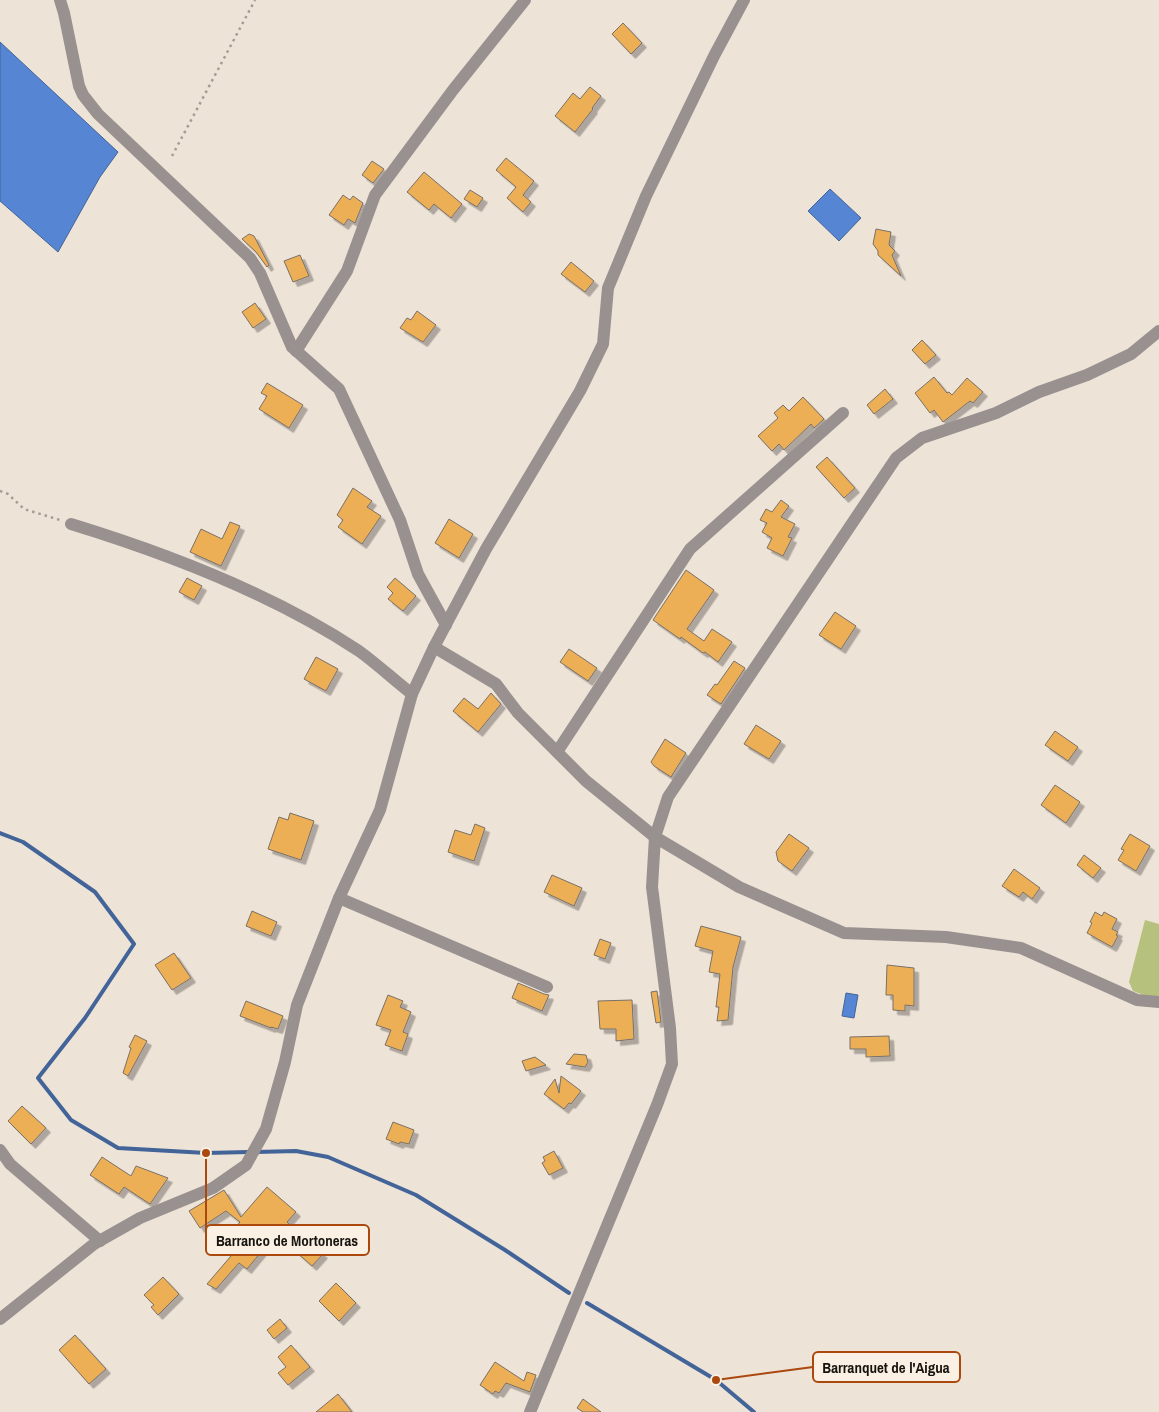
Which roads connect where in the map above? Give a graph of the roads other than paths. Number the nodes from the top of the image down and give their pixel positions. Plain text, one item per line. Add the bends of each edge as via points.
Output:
1 (60, 0) edge
2 (525, 0) edge
3 (744, 0) edge
4 (1159, 331) edge
5 (296, 351) junction
6 (843, 413) dead end
7 (71, 524) road end
8 (446, 625) junction
9 (434, 647) junction
10 (412, 694) junction
11 (557, 752) junction
12 (655, 837) junction
13 (339, 898) junction
14 (547, 987) dead end
15 (1159, 1002) edge
16 (0, 1150) edge
17 (100, 1241) junction
18 (0, 1319) edge
19 (530, 1412) edge

1 - 5 street via 80,86 89,103 250,258
2 - 5 street via 375,195 347,271
3 - 8 street via 642,206 608,288 603,344 580,391 486,549
4 - 12 street via 1131,354 996,413 922,438 896,458 668,797
5 - 8 street via 339,389 400,520 418,574
6 - 11 street via 690,549
7 - 10 street via 152,551 249,591 351,647
8 - 9 street
9 - 10 street
9 - 11 street via 496,684 518,713
10 - 13 street via 380,810
11 - 12 street
12 - 15 street via 738,887 844,933 946,937 1021,948 1137,1000
12 - 19 street via 652,888 672,1064
13 - 14 street
13 - 17 street via 297,1006 266,1129 246,1164 213,1188 140,1218
16 - 17 street via 10,1164
17 - 18 street

